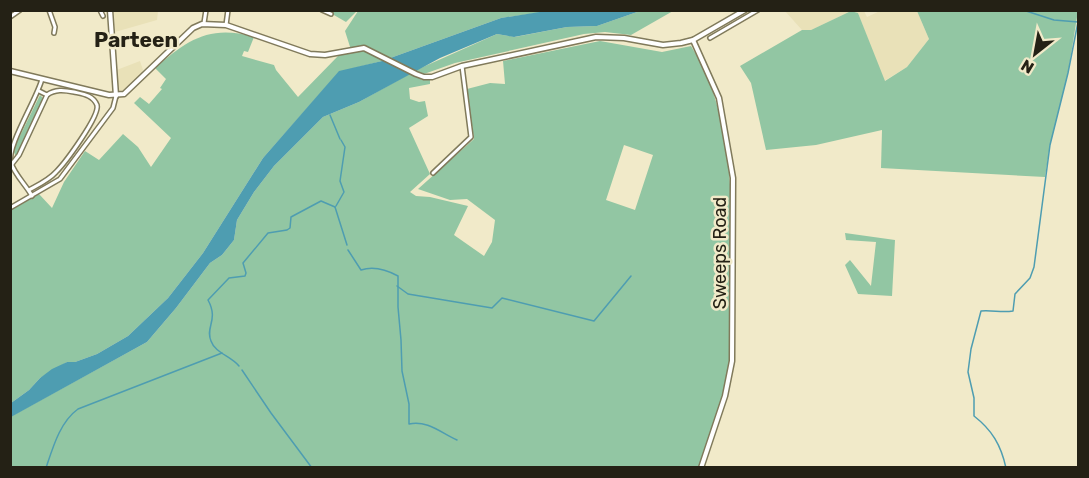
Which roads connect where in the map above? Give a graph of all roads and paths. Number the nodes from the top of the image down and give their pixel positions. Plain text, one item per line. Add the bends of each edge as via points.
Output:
1 (20, 10) edge
2 (49, 10) edge
3 (100, 10) edge
4 (110, 10) edge
5 (206, 10) edge
6 (228, 10) edge
7 (322, 10) edge
8 (745, 10) edge
9 (758, 10) edge
10 (331, 14) dead end
11 (103, 16) dead end
12 (10, 17) edge
13 (203, 23) junction
14 (226, 24) junction
15 (54, 33) dead end
16 (710, 38) dead end
17 (693, 40) junction
18 (462, 66) junction
19 (10, 71) edge
20 (42, 79) junction
21 (39, 91) junction
22 (47, 95) junction
23 (116, 96) junction
24 (12, 164) edge
25 (433, 173) dead end
26 (29, 190) junction
27 (32, 196) junction
28 (10, 208) edge
29 (701, 468) edge

1 - 12 street
2 - 15 street
3 - 11 street
4 - 23 main road
5 - 13 street
6 - 14 street
7 - 10 street
8 - 17 main road
9 - 16 street
13 - 14 main road
13 - 23 main road via 175,44 124,94
14 - 18 main road via 310,54 325,55 360,47 424,77
17 - 18 main road via 663,45 596,37
17 - 29 main road, Sweeps Road via 719,98 733,178 732,367
18 - 25 street via 471,137
19 - 20 main road
20 - 21 street
20 - 23 main road
21 - 22 street
21 - 24 street via 13,145
22 - 24 street
22 - 26 street via 65,90 88,95 97,110 57,171
23 - 27 street via 113,108 60,179
24 - 26 street
26 - 27 street
27 - 28 street

